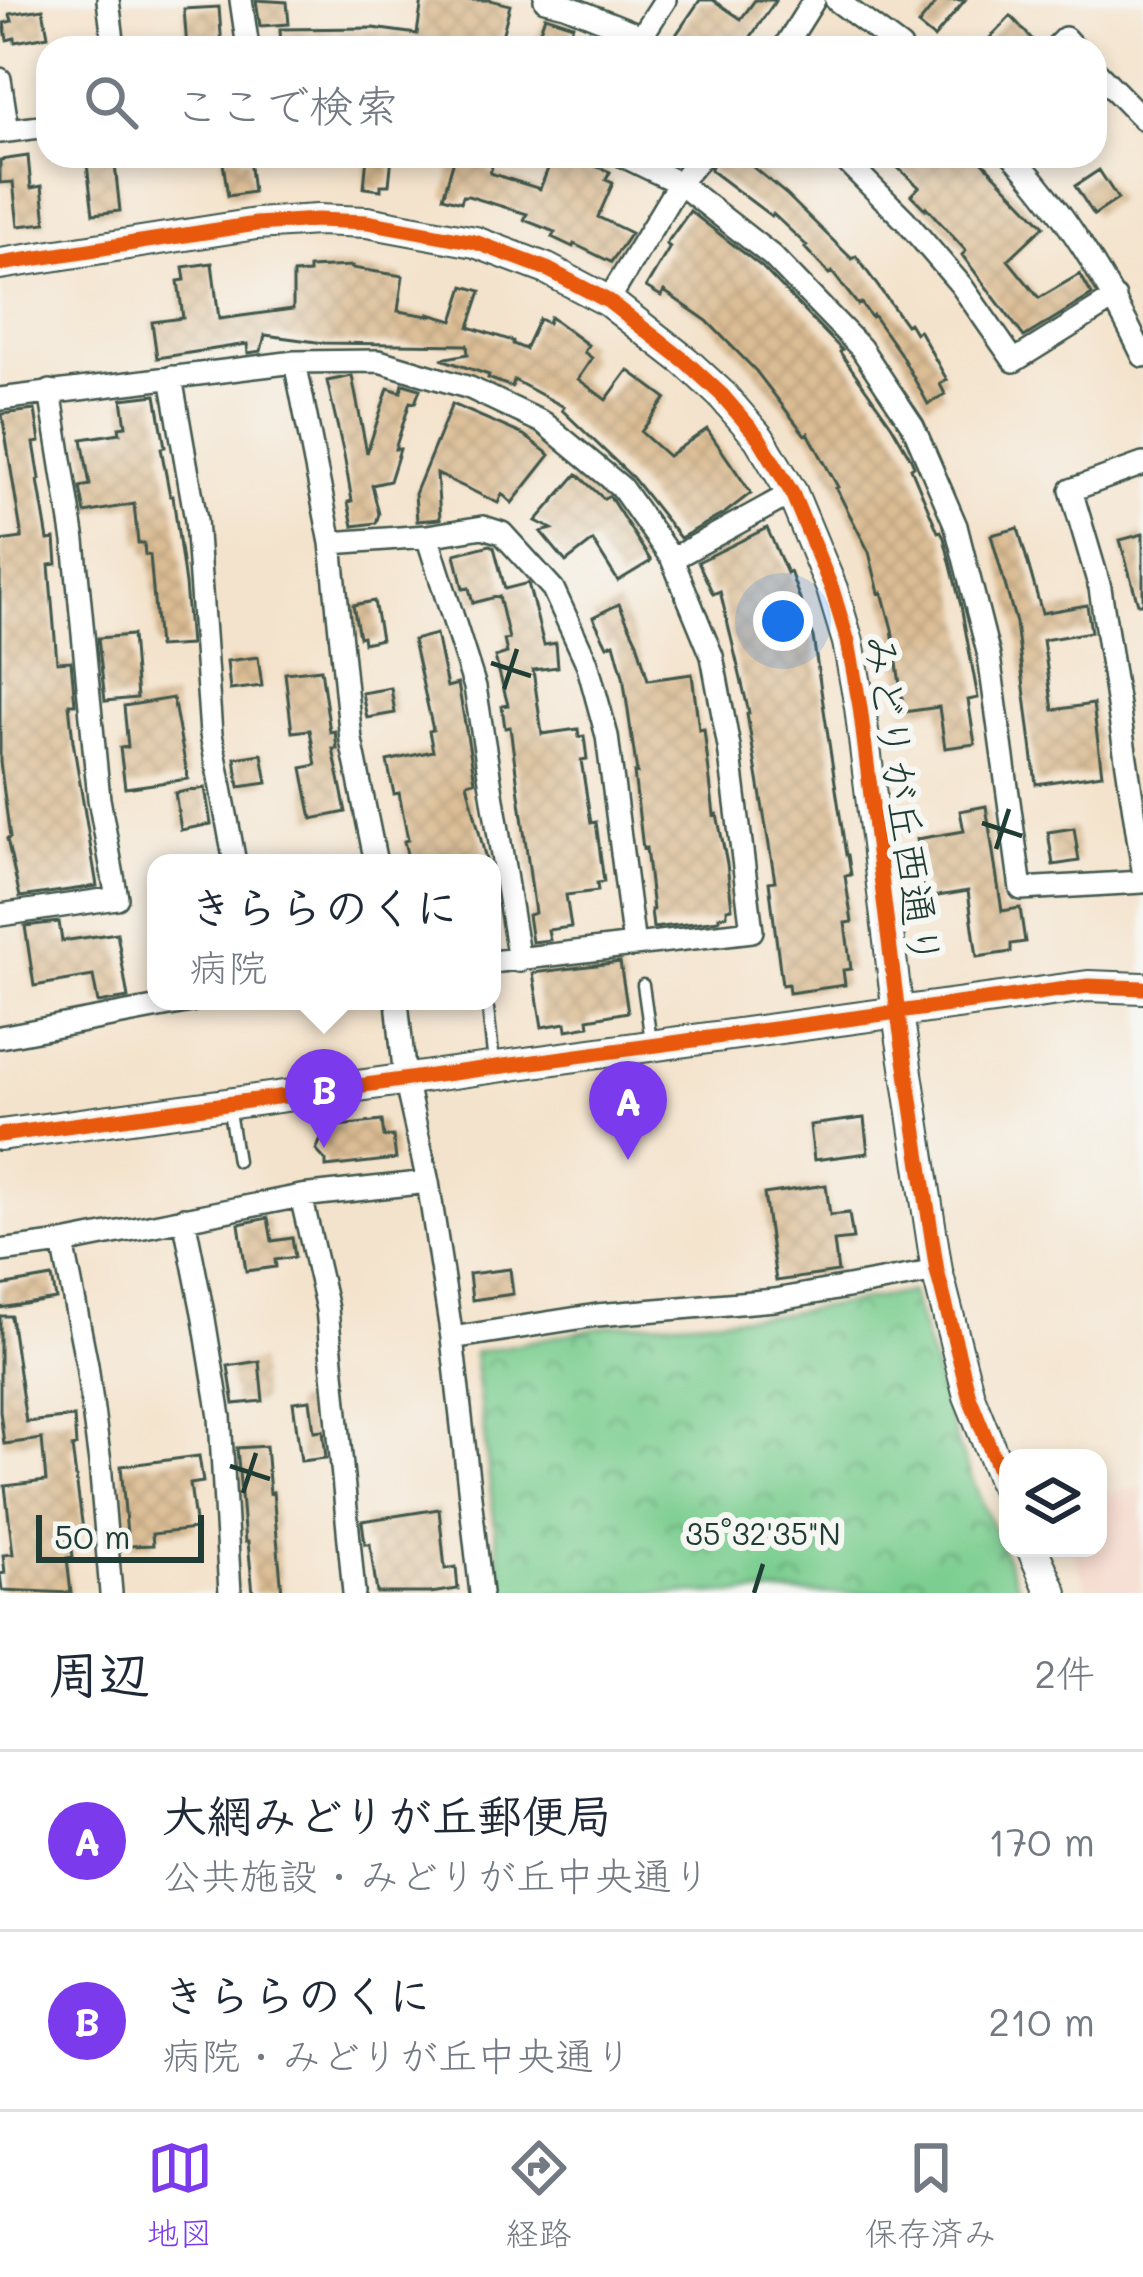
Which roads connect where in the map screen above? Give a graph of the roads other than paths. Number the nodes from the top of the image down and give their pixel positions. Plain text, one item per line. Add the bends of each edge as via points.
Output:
1 (107, 0) edge
2 (241, 0) edge
3 (545, 0) edge
4 (665, 0) edge
5 (814, 0) edge
6 (836, 0) edge
7 (112, 36) edge
8 (246, 36) edge
9 (626, 36) edge
10 (642, 36) edge
11 (792, 36) edge
12 (885, 36) edge
13 (0, 80) edge
14 (1107, 82) edge
15 (1143, 119) edge
16 (36, 128) edge
17 (4, 132) edge
18 (648, 168) edge
19 (692, 168) edge
20 (853, 168) edge
21 (1024, 168) edge
22 (680, 183) junction
23 (0, 264) edge
24 (1115, 298) junction
25 (608, 301) junction
26 (1143, 356) edge
27 (295, 362) junction
28 (171, 377) junction
29 (50, 391) junction
30 (0, 399) edge
31 (1143, 464) edge
32 (792, 493) junction
33 (427, 536) junction
34 (331, 543) junction
35 (671, 559) junction
36 (234, 854) edge
37 (374, 854) edge
38 (1143, 870) edge
39 (1143, 882) edge
40 (0, 915) edge
41 (634, 946) junction
42 (519, 961) junction
43 (501, 962) edge
44 (643, 985) dead end
45 (1143, 988) edge
46 (147, 1009) edge
47 (398, 1010) edge
48 (488, 1010) edge
49 (898, 1014) junction
50 (0, 1037) edge
51 (651, 1047) junction
52 (494, 1067) junction
53 (405, 1079) junction
54 (228, 1104) junction
55 (0, 1136) edge
56 (237, 1161) dead end
57 (428, 1182) junction
58 (302, 1196) junction
59 (184, 1218) junction
60 (63, 1243) junction
61 (0, 1251) edge
62 (937, 1270) junction
63 (452, 1338) junction
64 (999, 1471) edge
65 (1036, 1557) edge
66 (111, 1593) edge
67 (230, 1593) edge
68 (354, 1593) edge
69 (481, 1593) edge
70 (1052, 1593) edge

1 - 7 street
2 - 8 street
3 - 9 street
4 - 10 street
5 - 11 street
6 - 12 street
13 - 17 street
14 - 15 street
16 - 17 street
18 - 22 street
19 - 22 street
20 - 24 street via 961,285 1014,361
21 - 24 street
22 - 25 street
22 - 39 street via 772,256 861,348 913,426 956,526 989,656 1021,889
23 - 25 street, みどりが丘西通り via 256,224 368,222 475,242
24 - 26 street
25 - 32 street, みどりが丘西通り via 722,395
27 - 28 street
27 - 34 street
27 - 35 street via 379,361 470,388 544,423 621,487
28 - 29 street
28 - 36 street via 196,520 212,734
29 - 30 street
29 - 40 street via 117,898
31 - 38 street via 1071,490 1100,588
32 - 35 street
32 - 49 street, みどりが丘西通り via 848,642
33 - 34 street
33 - 41 street via 483,527 502,533 553,589 607,736
33 - 42 street via 475,686
34 - 37 street via 351,740
35 - 41 street via 712,656 752,931
41 - 42 street
42 - 43 street
44 - 51 lane
45 - 49 street via 1088,986
46 - 50 street
47 - 53 street
48 - 52 lane
49 - 51 street
49 - 62 street, みどりが丘西通り
51 - 52 street
52 - 53 street
53 - 54 street
53 - 57 street
54 - 55 street
54 - 56 lane
57 - 58 street
57 - 63 street
58 - 59 street
58 - 68 street via 327,1309
59 - 60 street
59 - 67 street via 220,1417
60 - 61 street
60 - 66 street via 90,1384
62 - 63 street via 775,1300
62 - 64 street, みどりが丘西通り via 969,1396
63 - 69 street
65 - 70 street

